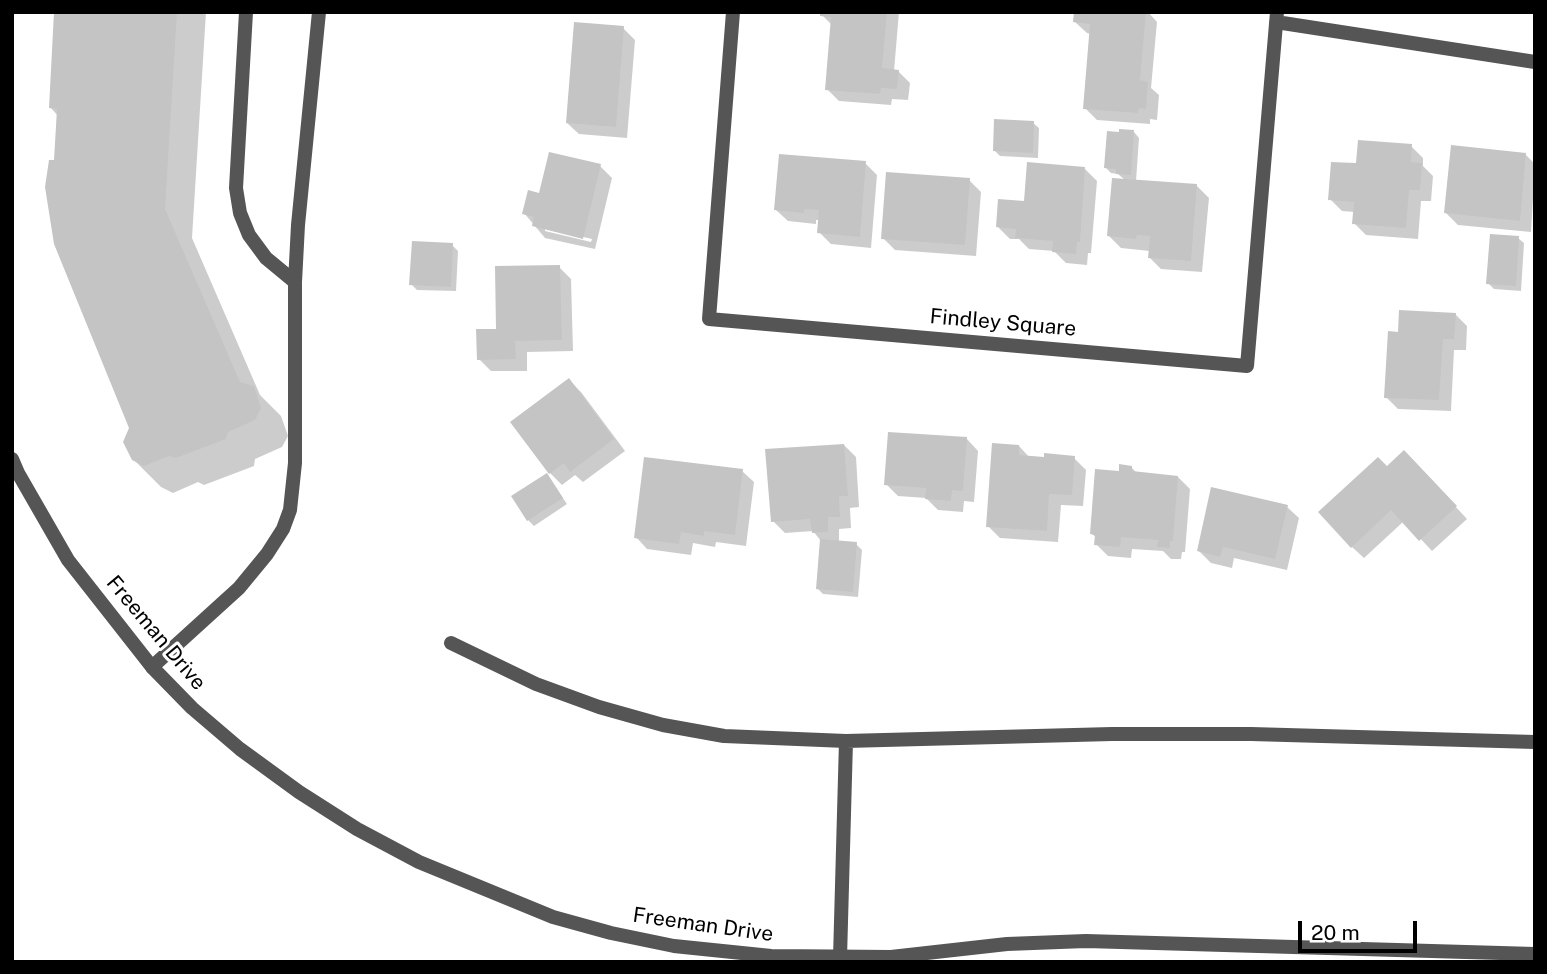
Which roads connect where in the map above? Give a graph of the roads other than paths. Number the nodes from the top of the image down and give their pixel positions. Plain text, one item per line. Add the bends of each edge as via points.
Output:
1 (246, 12) edge
2 (319, 12) edge
3 (733, 12) edge
4 (1276, 17) edge
5 (1535, 62) edge
6 (295, 282) junction
7 (12, 459) edge
8 (451, 643) dead end
9 (152, 667) junction
10 (846, 741) junction
11 (1535, 743) edge
12 (1535, 954) edge
13 (840, 958) junction

1 - 6 street via 236,188 240,214 266,258
2 - 6 street
3 - 4 street, Findley Square via 709,319 1247,366
4 - 5 street
6 - 9 street via 295,463 290,510 267,554 239,588
7 - 9 street, Freeman Drive via 68,560
8 - 10 street via 536,684 663,725 724,736
9 - 13 street, Freeman Drive via 240,749 299,792 419,862 486,891 553,917 674,946
10 - 11 street via 1251,734
10 - 13 street
12 - 13 street, Freeman Drive via 1086,941

